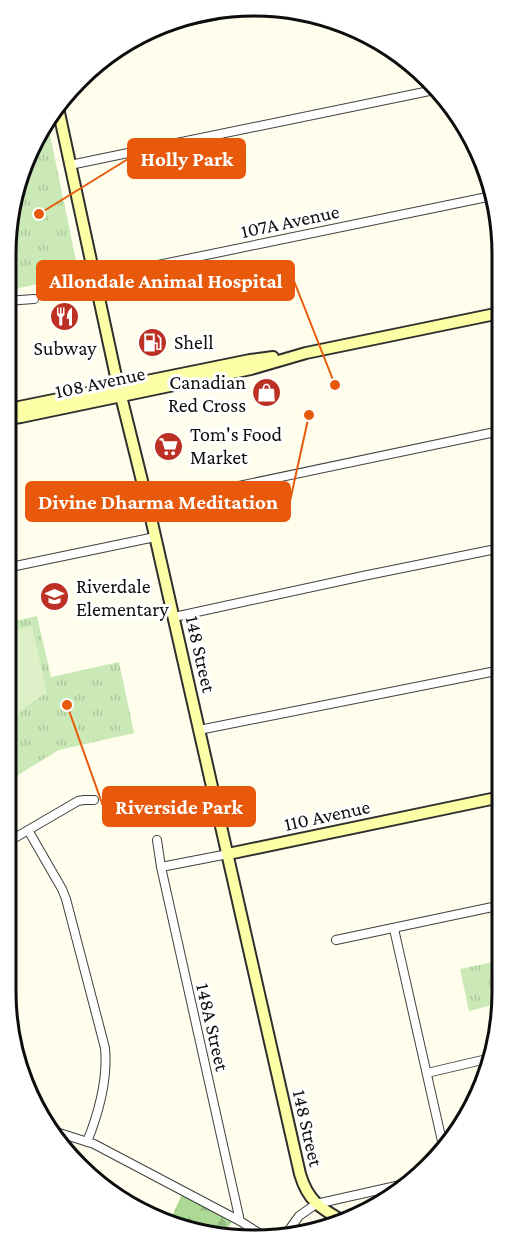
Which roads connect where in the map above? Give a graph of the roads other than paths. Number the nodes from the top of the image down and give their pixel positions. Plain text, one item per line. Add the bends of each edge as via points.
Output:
1 (427, 91) edge
2 (60, 118) edge
3 (70, 165) junction
4 (484, 197) edge
5 (95, 278) junction
6 (34, 299) dead end
7 (16, 300) edge
8 (492, 315) edge
9 (120, 391) junction
10 (16, 408) edge
11 (16, 417) edge
12 (492, 433) edge
13 (148, 505) junction
14 (155, 537) junction
15 (492, 550) edge
16 (16, 566) edge
17 (174, 617) junction
18 (492, 672) edge
19 (199, 730) junction
20 (492, 799) edge
21 (94, 800) dead end
22 (28, 830) junction
23 (16, 837) edge
24 (157, 840) dead end
25 (228, 854) junction
26 (161, 867) junction
27 (492, 907) edge
28 (393, 928) junction
29 (336, 940) dead end
30 (481, 1061) edge
31 (427, 1073) junction
32 (64, 1134) edge
33 (441, 1139) edge
34 (87, 1142) junction
35 (390, 1187) edge
36 (316, 1204) junction
37 (334, 1216) edge
38 (240, 1221) junction
39 (291, 1227) edge
40 (253, 1230) edge

1 - 3 street
2 - 3 street, 148 Street
3 - 5 street, 148 Street
4 - 5 street, 107A Avenue
5 - 9 street, 148 Street
6 - 7 street
8 - 9 street, 108 Avenue via 306,353 250,360
9 - 10 street, 108 Avenue
9 - 11 street, 108 Avenue
9 - 13 street, 148 Street
12 - 13 street
13 - 14 street, 148 Street
14 - 16 street
14 - 17 street, 148 Street
15 - 17 street
17 - 19 street, 148 Street
18 - 19 street
19 - 25 street, 148 Street
20 - 25 street, 110 Avenue
21 - 22 street via 78,801
22 - 23 street
22 - 34 street via 66,899 105,1048 105,1079
24 - 26 street, 148A Street
25 - 26 street, 110 Avenue
25 - 36 street, 148 Street via 300,1174 305,1190
26 - 38 street, 148A Street
27 - 28 street
28 - 29 street
28 - 31 street
30 - 31 street
31 - 33 street
32 - 34 street
34 - 38 street
35 - 36 street
36 - 37 street
36 - 39 street
38 - 40 street

